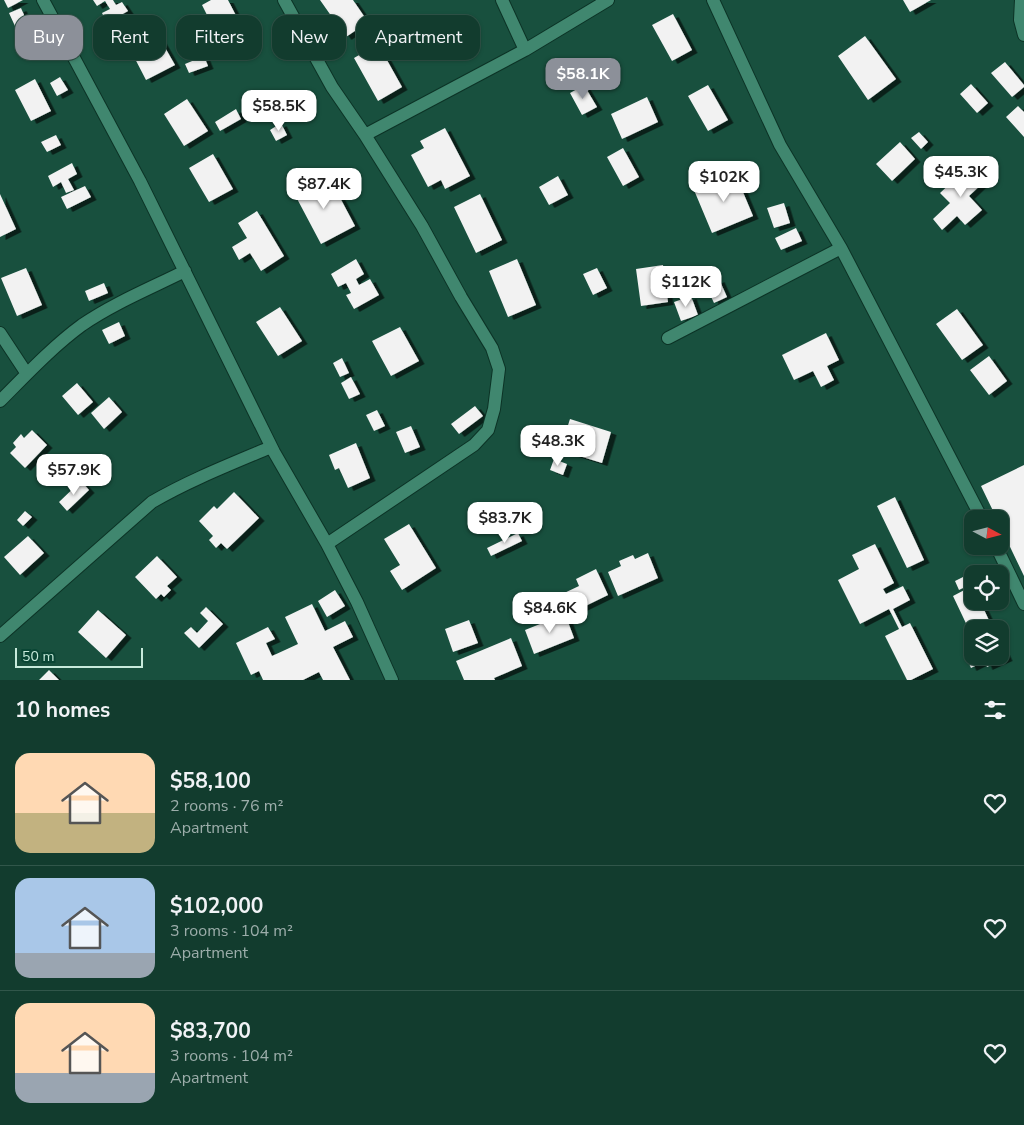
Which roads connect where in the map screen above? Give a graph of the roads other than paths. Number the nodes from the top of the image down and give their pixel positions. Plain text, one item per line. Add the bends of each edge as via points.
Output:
1 (43, 0) edge
2 (284, 0) edge
3 (502, 0) edge
4 (608, 0) edge
5 (713, 0) edge
6 (1021, 0) edge
7 (1024, 35) edge
8 (525, 50) junction
9 (365, 135) junction
10 (841, 248) junction
11 (185, 271) junction
12 (0, 333) edge
13 (668, 338) dead end
14 (27, 374) junction
15 (0, 401) edge
16 (272, 447) junction
17 (977, 510) edge
18 (327, 544) junction
19 (1000, 555) edge
20 (1024, 604) edge
21 (0, 636) edge
22 (392, 680) edge

1 - 11 street
2 - 9 street via 332,87
3 - 8 street
4 - 8 street
5 - 10 street via 780,145
6 - 7 street via 1020,20
8 - 9 street
9 - 18 street via 492,348 499,369 498,388 488,430 474,446
10 - 13 street
10 - 17 street
11 - 14 street via 82,325
11 - 16 street
12 - 14 street
14 - 15 street
16 - 18 street
16 - 21 street via 213,471 152,502
18 - 22 street
19 - 20 street

